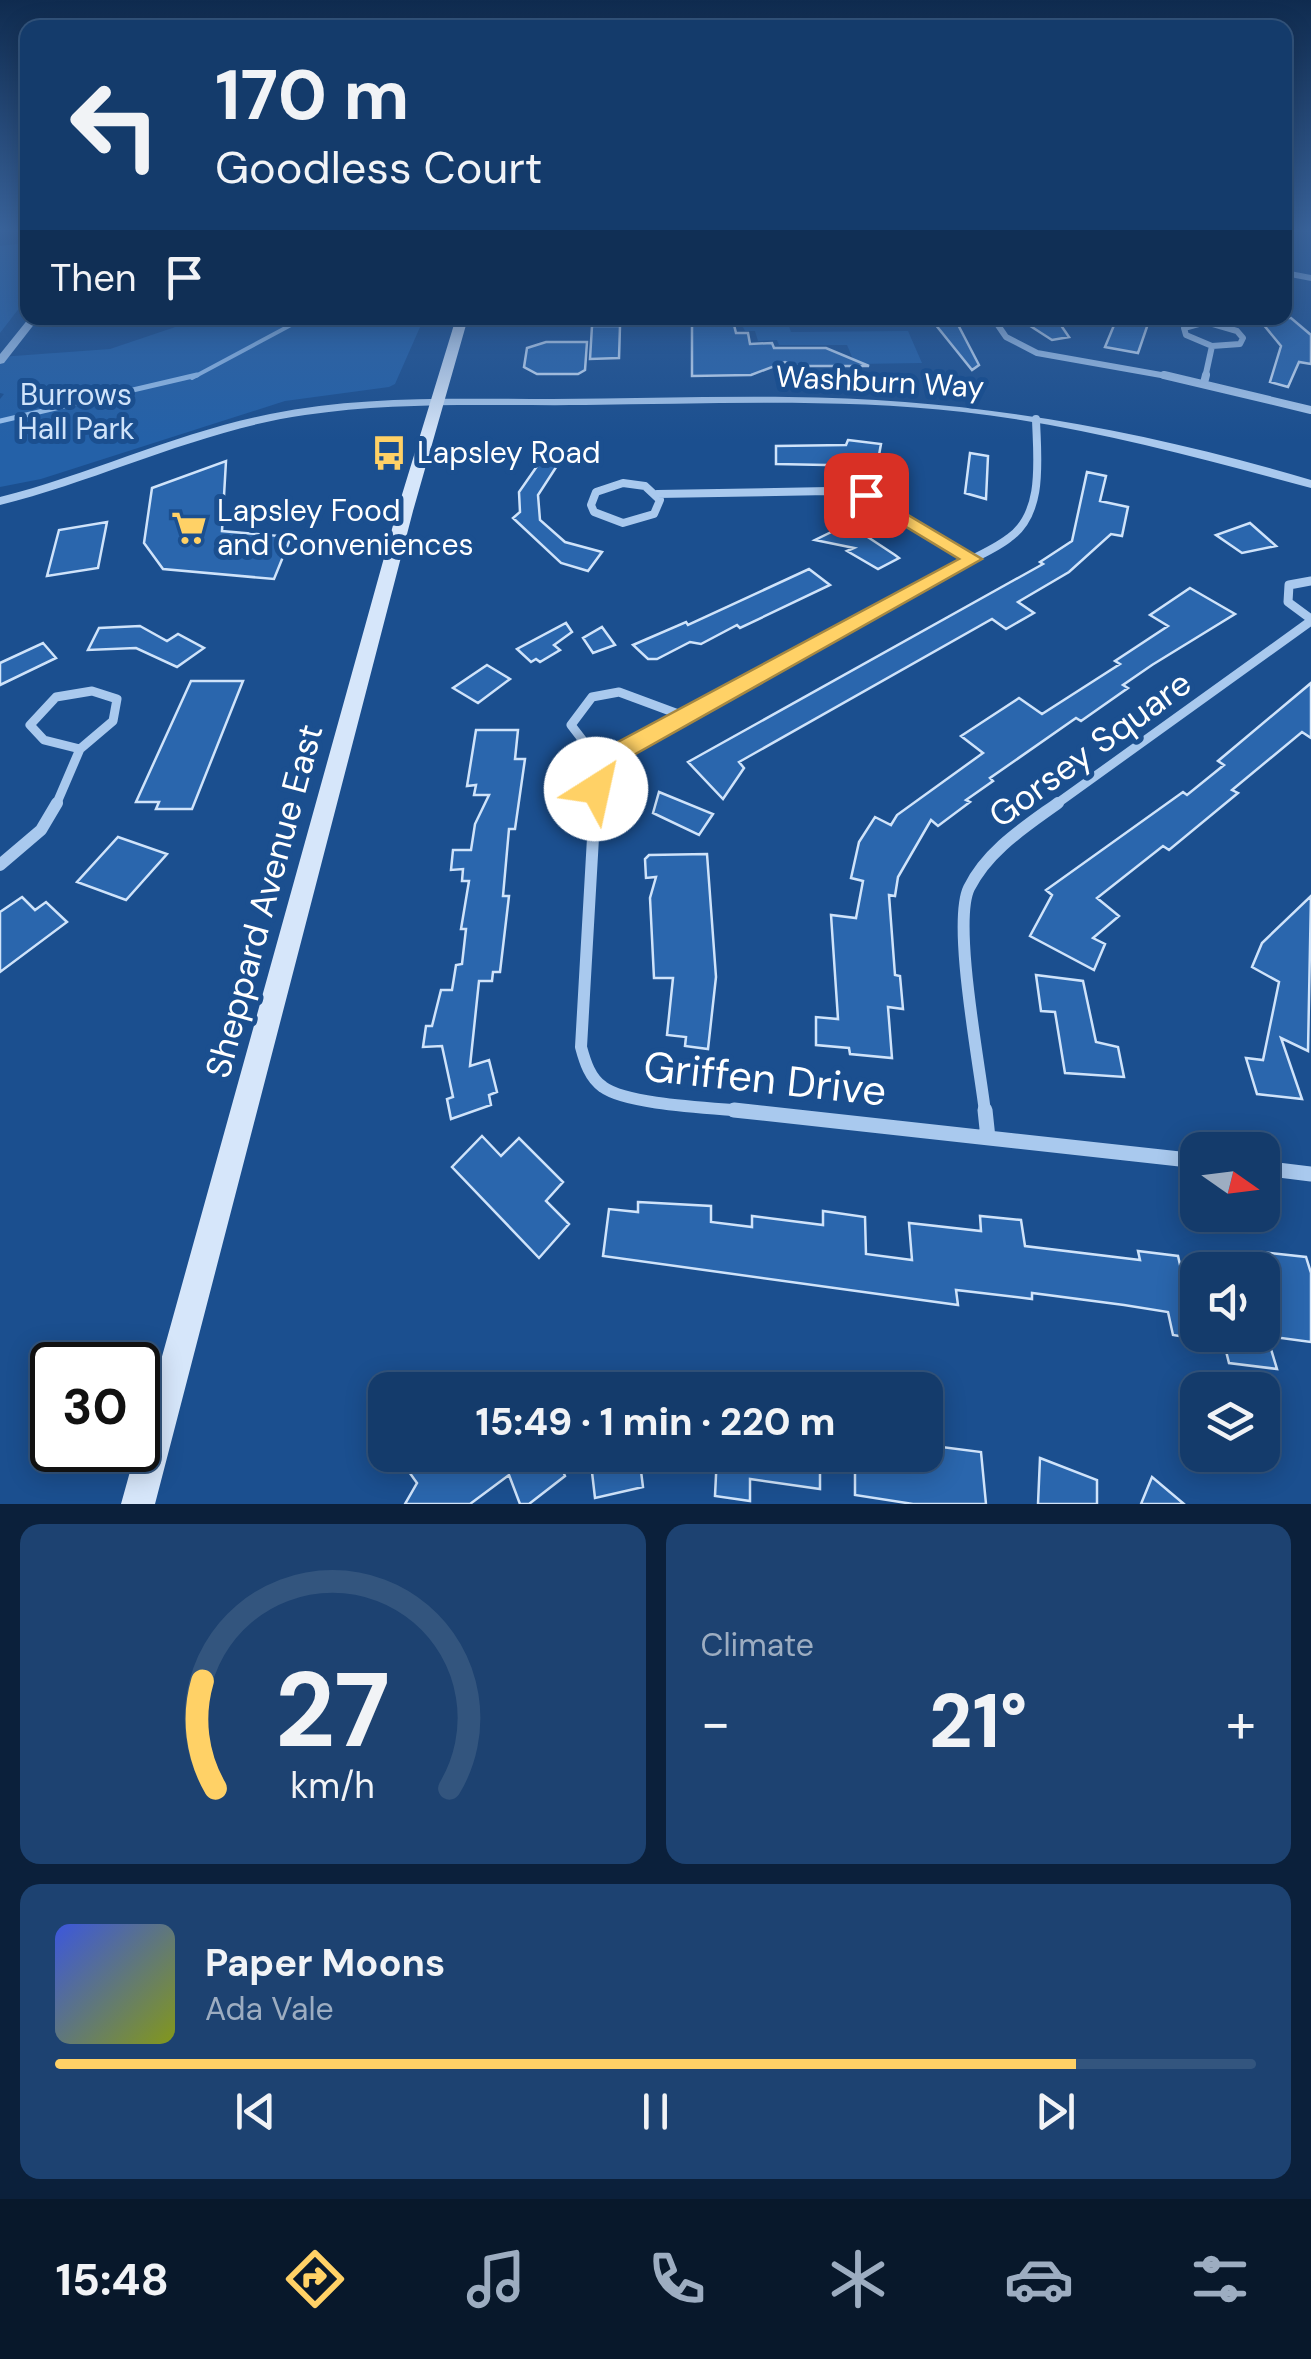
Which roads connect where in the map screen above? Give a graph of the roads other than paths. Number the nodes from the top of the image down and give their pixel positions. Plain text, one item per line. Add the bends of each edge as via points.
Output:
1 (29, 325) edge
2 (460, 325) edge
3 (998, 325) edge
4 (1195, 325) edge
5 (1216, 325) edge
6 (1212, 346) junction
7 (0, 362) edge
8 (1204, 383) junction
9 (438, 403) junction
10 (1311, 410) edge
11 (1036, 419) junction
12 (1311, 484) edge
13 (657, 494) junction
14 (0, 502) edge
15 (972, 559) junction
16 (1311, 580) edge
17 (1311, 620) edge
18 (682, 715) junction
19 (80, 749) junction
20 (606, 762) junction
21 (0, 865) edge
22 (988, 1138) junction
23 (1180, 1159) edge
24 (1280, 1170) edge
25 (1311, 1174) edge
26 (138, 1504) edge

1 - 7 street
2 - 9 main road, Sheppard Avenue East
3 - 8 street via 1006,337 1038,353
4 - 6 street via 1184,328 1186,335
5 - 6 street via 1243,338 1240,344
6 - 8 street
8 - 10 street
9 - 11 street, Washburn Way via 824,401
9 - 14 street via 272,418
9 - 26 main road, Sheppard Avenue East
11 - 12 street, Washburn Way via 1128,435
11 - 15 street via 1030,513 1012,537
13 - 13 street via 644,485 613,484 596,492 591,506 602,518 635,522 654,514
13 - 15 street via 866,495
15 - 18 street
16 - 17 street, Gorsey Square via 1289,584 1288,602
17 - 22 street, Gorsey Square via 1008,838 966,892 964,932
18 - 20 street
18 - 20 street via 609,690 590,698 571,725
19 - 19 street via 113,721 116,700 98,690 73,690 50,700 30,725 44,740
19 - 21 street via 41,830
20 - 22 street, Griffen Drive via 593,818 582,1047 588,1075 606,1094
22 - 23 street, Griffen Drive
24 - 25 street

